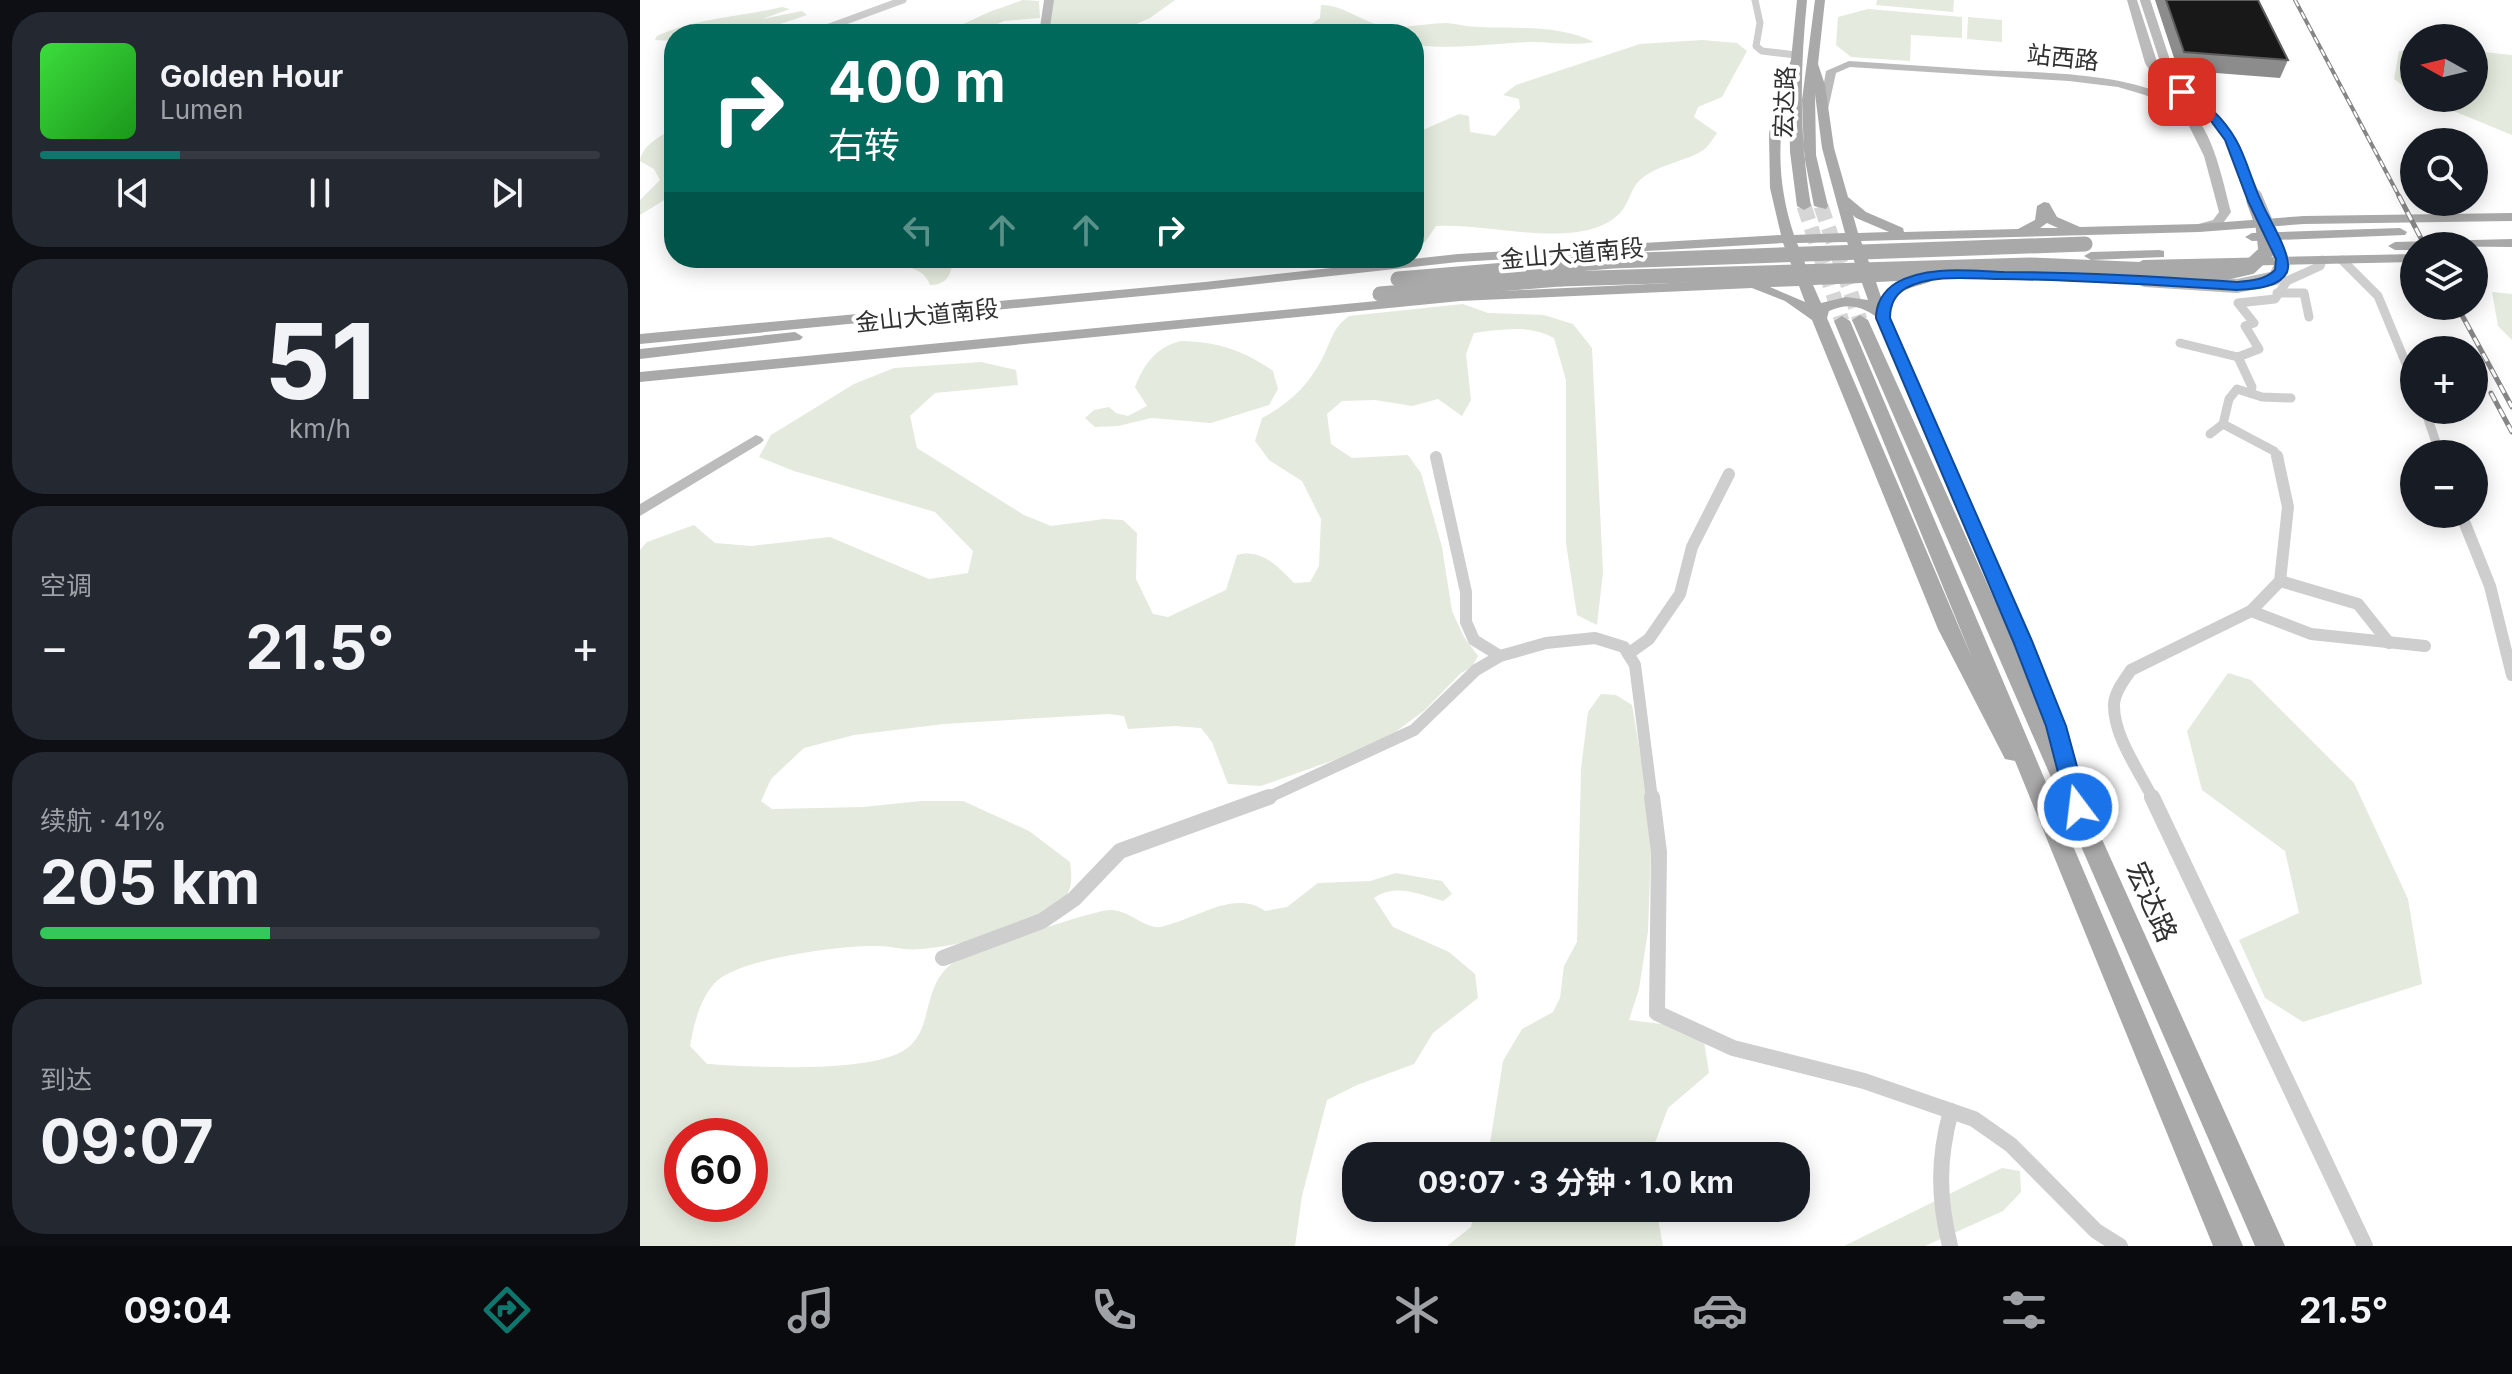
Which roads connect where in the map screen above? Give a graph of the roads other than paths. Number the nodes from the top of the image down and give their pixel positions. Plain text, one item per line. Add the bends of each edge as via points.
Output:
1 (903, 0) edge
2 (1049, 0) edge
3 (1755, 0) edge
4 (1802, 0) edge
5 (1820, 0) edge
6 (2132, 0) edge
7 (2145, 0) edge
8 (837, 24) edge
9 (1045, 24) edge
10 (1801, 60) junction
11 (2196, 102) junction
12 (1823, 109) junction
13 (1842, 200) junction
14 (2254, 201) junction
15 (1779, 202) junction
16 (1804, 206) tunnel mouth
17 (1821, 206) tunnel mouth
18 (2512, 217) edge
19 (2199, 228) junction
20 (2512, 228) edge
21 (2018, 234) junction
22 (1925, 236) junction
23 (1853, 238) junction
24 (1789, 239) junction
25 (1732, 241) junction
26 (2512, 243) edge
27 (2089, 244) junction
28 (2512, 254) edge
29 (2488, 255) edge
30 (2400, 258) edge
31 (2322, 260) junction
32 (2342, 260) junction
33 (1424, 262) edge
34 (1368, 268) edge
35 (1966, 274) junction
36 (1935, 275) junction
37 (1867, 278) junction
38 (1560, 279) junction
39 (1804, 280) junction
40 (1720, 284) junction
41 (1205, 286) junction
42 (1384, 287) junction
43 (2277, 293) junction
44 (1060, 309) junction
45 (2309, 317) dead end
46 (1819, 318) junction
47 (1867, 319) junction
48 (1189, 322) junction
49 (1054, 327) junction
50 (640, 339) edge
51 (2180, 343) dead end
52 (2400, 349) edge
53 (640, 354) edge
54 (2238, 357) junction
55 (640, 368) edge
56 (640, 377) edge
57 (2250, 393) junction
58 (2291, 398) dead end
59 (2223, 424) junction
60 (2210, 434) dead end
61 (756, 440) dead end
62 (1436, 457) dead end
63 (1729, 474) dead end
64 (640, 511) edge
65 (2467, 528) edge
66 (2280, 581) junction
67 (2251, 611) junction
68 (2389, 643) junction
69 (2425, 646) dead end
70 (1628, 654) junction
71 (1500, 656) junction
72 (2512, 675) edge
73 (2046, 807) junction
74 (943, 958) dead end
75 (1951, 1111) junction
76 (1950, 1246) edge
77 (2120, 1246) edge
78 (2228, 1246) edge
79 (2270, 1246) edge
80 (2365, 1246) edge

1 - 8 street
2 - 9 street
3 - 10 street via 1760,23 1756,46
4 - 10 main road, 宏达路
5 - 10 main road, 宏达路
6 - 11 street, bridge via 2156,73
7 - 11 street, bridge via 2165,65
10 - 12 main road
10 - 15 main road via 1779,99 1773,132
10 - 16 main road, 宏达路 via 1792,99 1794,155
10 - 17 main road, 宏达路
11 - 14 street, bridge via 2231,140
12 - 13 main road
12 - 19 street, 站西路 via 1831,71 1849,64 2056,77 2140,90 2181,109 2201,134 2225,212 2217,223
13 - 15 main road via 1838,211 1817,216 1797,214
13 - 22 main road via 1877,223
13 - 23 main road
14 - 35 street, bridge via 2283,259 2275,278 2255,285
14 - 38 main road, bridge via 2266,252 2256,264 2224,273 2030,265
15 - 24 main road
15 - 25 main road via 1768,224
18 - 19 main road via 2304,220
19 - 27 main road
20 - 27 main road, 金山大道南段
21 - 22 main road
21 - 27 main road
21 - 27 main road via 2041,222 2044,206 2056,222
22 - 23 main road
23 - 24 main road
23 - 37 main road
24 - 25 main road
24 - 39 main road
25 - 33 main road
26 - 27 main road, 金山大道南段
27 - 38 main road, 金山大道南段, bridge
27 - 42 main road, 金山大道南段, bridge via 1613,261
28 - 29 main road
30 - 32 main road
31 - 32 main road
31 - 35 main road via 2086,264
31 - 43 street
32 - 52 street via 2378,296
34 - 41 main road
35 - 36 main road
36 - 37 main road
36 - 47 main road via 1892,292
37 - 39 main road
37 - 47 main road
38 - 42 main road, 金山大道南段, bridge
39 - 40 main road
39 - 46 main road
40 - 46 main road via 1780,294
40 - 48 main road via 1460,297
41 - 44 main road
41 - 50 main road
42 - 44 main road, 金山大道南段
42 - 49 main road, 金山大道南段
43 - 45 street via 2304,293
43 - 54 street via 2275,299 2238,303 2254,323 2245,326 2259,349
44 - 53 main road, 金山大道南段
46 - 47 main road via 1823,308 1844,301 1870,306
46 - 73 main road via 1986,705
47 - 73 main road
47 - 79 main road, 宏达路
48 - 49 main road
48 - 56 main road
49 - 55 main road, 金山大道南段
51 - 54 street
54 - 57 street
57 - 58 street
57 - 59 street via 2237,389
59 - 60 street
59 - 66 street via 2279,458 2288,507
61 - 64 street
62 - 71 street via 1466,592 1466,622 1474,640
63 - 70 street via 1692,547 1680,594 1649,639
65 - 72 street via 2490,586
66 - 67 street
66 - 68 street via 2358,604
67 - 68 street via 2311,634
67 - 80 street via 2131,670 2114,704 2120,733
68 - 69 street
70 - 71 street via 1624,647 1595,638 1546,643
70 - 75 street via 1635,665 1645,724 1659,852 1657,1013 1733,1048 1864,1081
71 - 74 street via 1476,670 1414,730 1256,803 1120,851 1074,899 1042,921
73 - 78 main road
75 - 76 street via 1937,1188
75 - 77 street via 1974,1119 2011,1145 2096,1231

